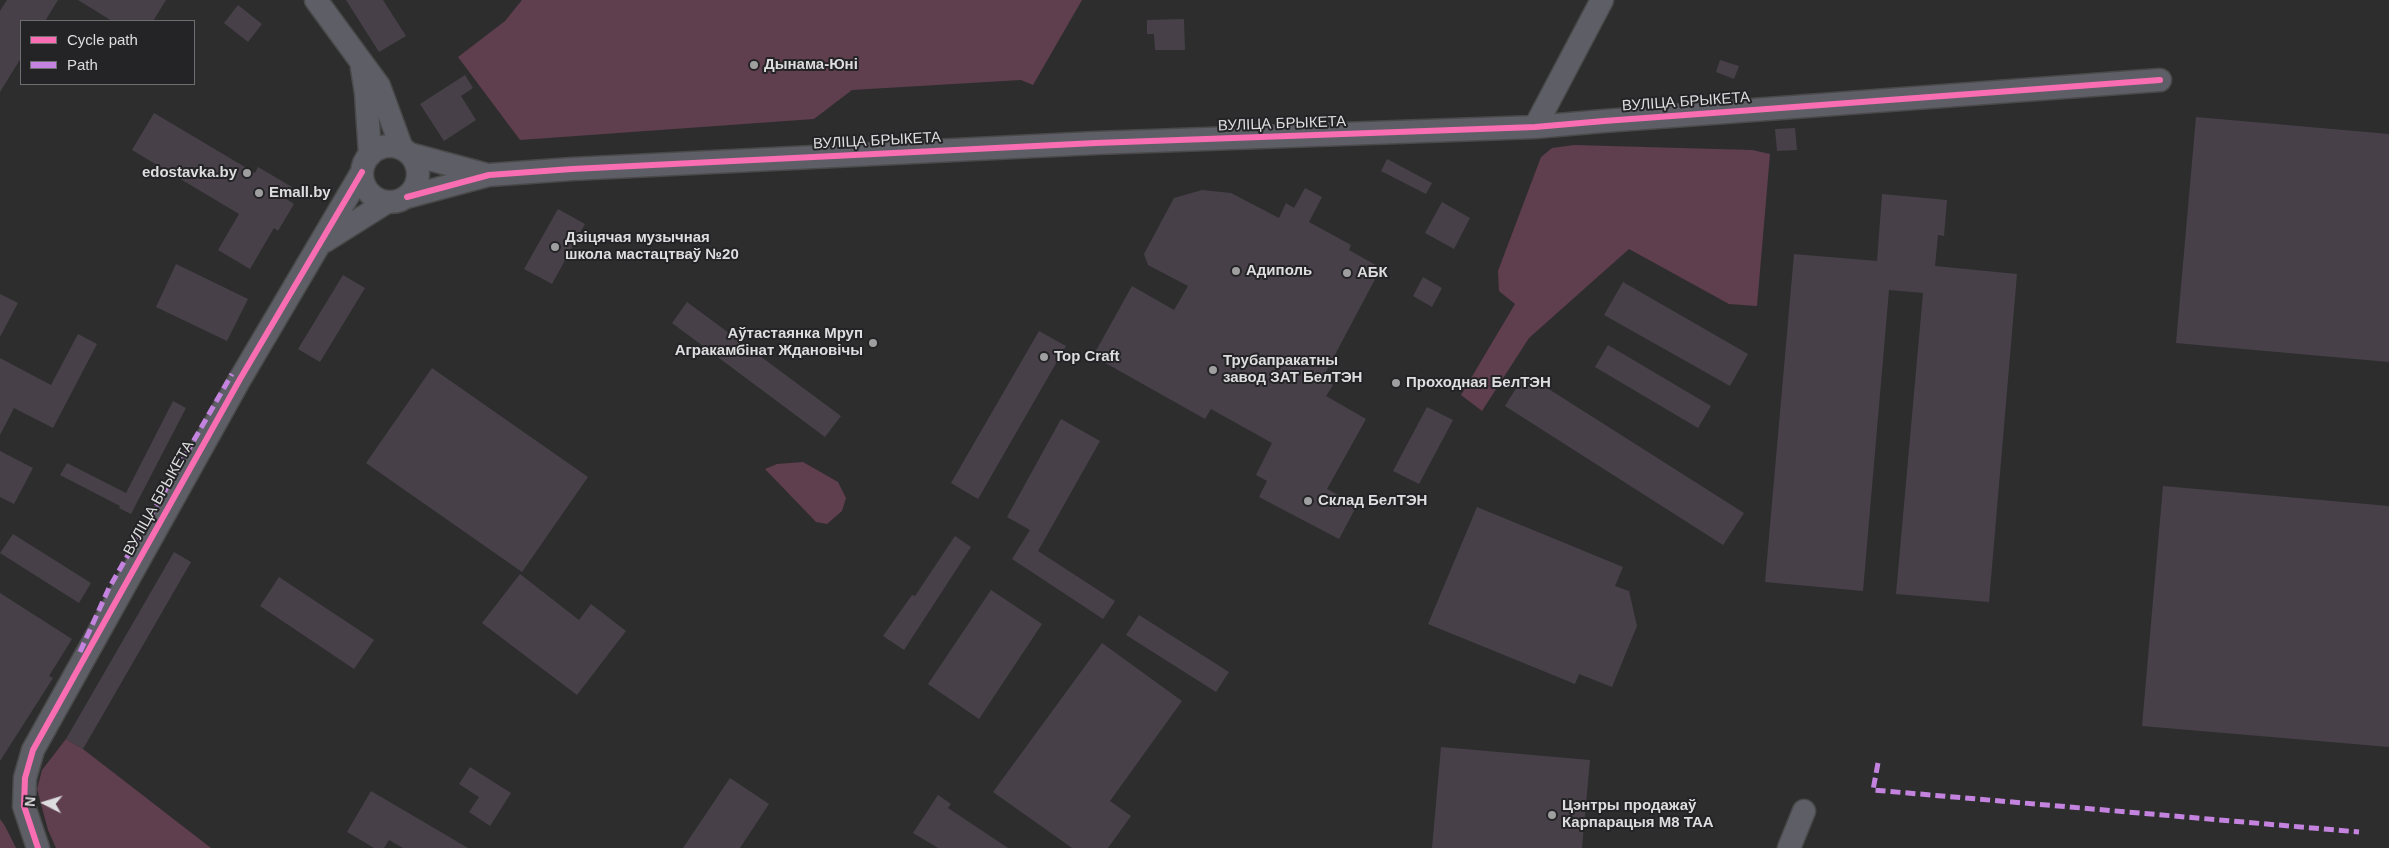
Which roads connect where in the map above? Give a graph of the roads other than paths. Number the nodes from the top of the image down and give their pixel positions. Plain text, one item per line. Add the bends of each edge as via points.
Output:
1 (316, 0) edge
2 (1602, 0) edge
3 (361, 59) junction
4 (2160, 80) dead end
5 (1535, 128) junction
6 (406, 151) junction
7 (366, 164) junction
8 (489, 175) junction
9 (397, 199) junction
10 (320, 244) junction
11 (1804, 811) dead end
12 (38, 848) edge
13 (1789, 848) edge

1 - 3 street
2 - 5 street
3 - 6 street via 379,86
3 - 7 street via 366,93
4 - 5 street, ВУЛІЦА БРЫКЕТА
5 - 8 street, ВУЛІЦА БРЫКЕТА via 1005,148
6 - 7 street via 385,146
6 - 8 street, ВУЛІЦА БРЫКЕТА
6 - 9 street via 418,171 413,190
7 - 9 street via 364,183 369,192 377,198
7 - 10 street, ВУЛІЦА БРЫКЕТА
8 - 9 street, ВУЛІЦА БРЫКЕТА
9 - 10 street, ВУЛІЦА БРЫКЕТА
10 - 12 street, ВУЛІЦА БРЫКЕТА via 240,379 33,750 25,778 24,806
11 - 13 street

